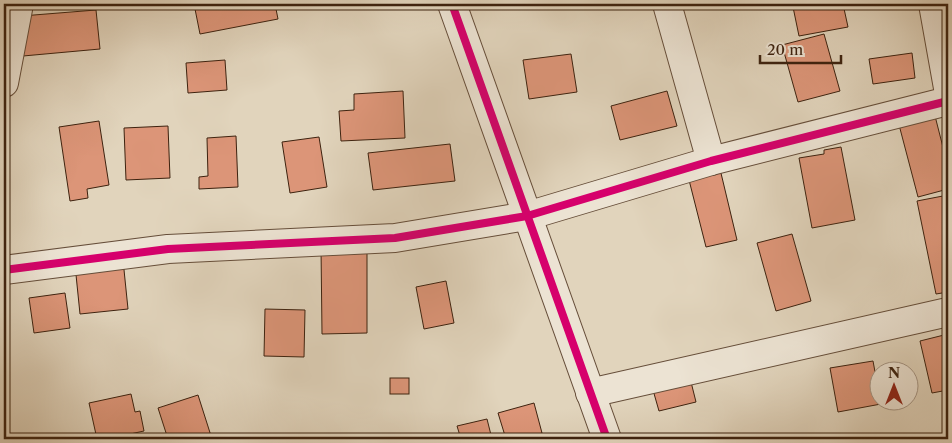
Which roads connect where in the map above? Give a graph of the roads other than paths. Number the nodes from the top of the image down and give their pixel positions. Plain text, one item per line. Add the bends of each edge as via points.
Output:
1 (19, 4) edge
2 (452, 4) edge
3 (666, 4) edge
4 (933, 4) edge
5 (4, 83) edge
6 (948, 88) edge
7 (948, 101) edge
8 (712, 161) junction
9 (527, 216) junction
10 (4, 270) edge
11 (948, 312) edge
12 (590, 393) junction
13 (607, 439) edge

1 - 5 street
2 - 9 street
3 - 8 street
4 - 6 street
7 - 8 street
8 - 9 street
9 - 10 street via 395,238 168,249
9 - 12 street
11 - 12 street
12 - 13 street

